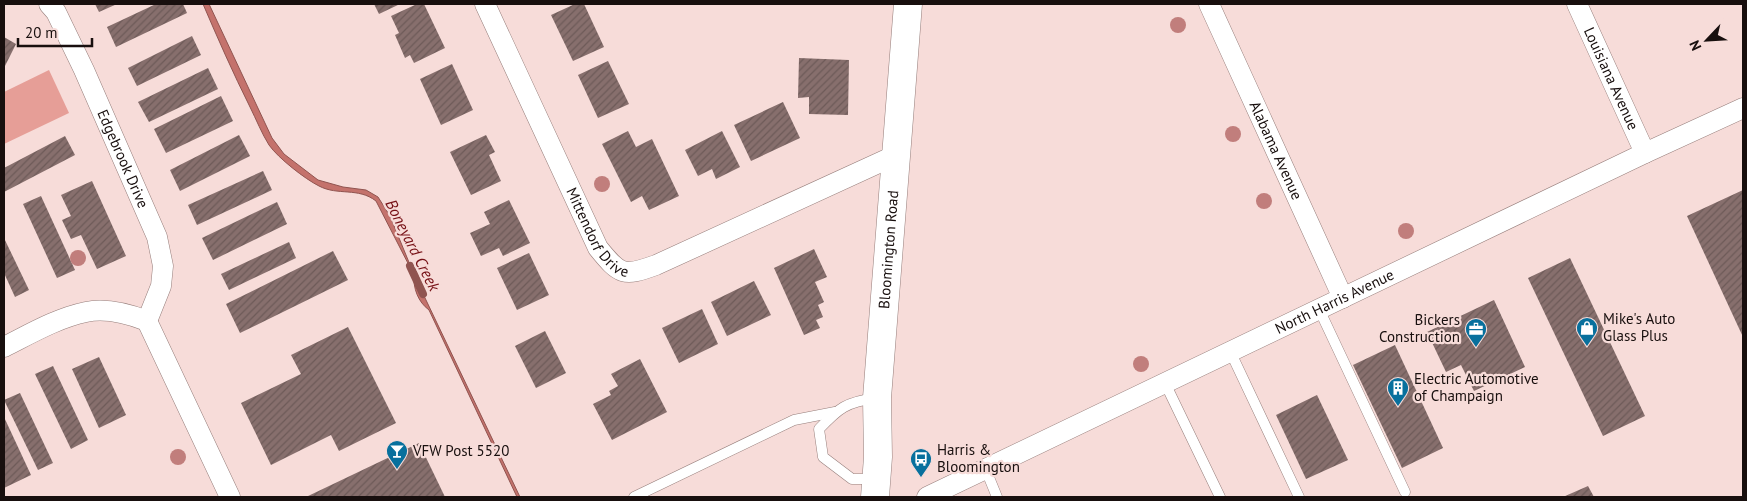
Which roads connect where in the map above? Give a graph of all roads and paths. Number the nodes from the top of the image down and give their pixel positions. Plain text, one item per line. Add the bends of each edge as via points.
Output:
1 (49, 4) edge
2 (485, 4) edge
3 (908, 4) edge
4 (1209, 4) edge
5 (1577, 4) edge
6 (1743, 108) edge
7 (1645, 153) junction
8 (896, 155) junction
9 (1343, 298) junction
10 (1318, 309) junction
11 (146, 321) junction
12 (4, 347) edge
13 (1230, 351) junction
14 (1165, 383) junction
15 (877, 398) junction
16 (835, 412) junction
17 (986, 470) junction
18 (876, 488) edge
19 (1405, 492) dead end
20 (230, 497) edge
21 (634, 497) edge
22 (927, 497) edge
23 (997, 497) edge
24 (1220, 497) edge
25 (1299, 497) edge

1 - 11 street, Edgebrook Drive via 84,70 157,236 163,266 160,286
2 - 8 street, Mittendorf Drive via 598,248 613,266 623,272 635,273 656,266
3 - 8 main road, Bloomington Road
4 - 9 street, Alabama Avenue
5 - 7 street, Louisiana Avenue
6 - 7 street, North Harris Avenue
7 - 9 street, North Harris Avenue
8 - 15 main road, Bloomington Road
9 - 10 street, North Harris Avenue
10 - 13 street, North Harris Avenue
10 - 19 lane
11 - 12 street via 104,310 87,311 57,321
11 - 20 street
13 - 14 street, North Harris Avenue
13 - 25 lane
14 - 17 street, North Harris Avenue
14 - 24 lane
15 - 16 lane via 857,401
15 - 18 main road, Bloomington Road
16 - 18 lane via 819,429 823,457 852,479
16 - 21 lane via 794,420
17 - 22 street, North Harris Avenue
17 - 23 lane

